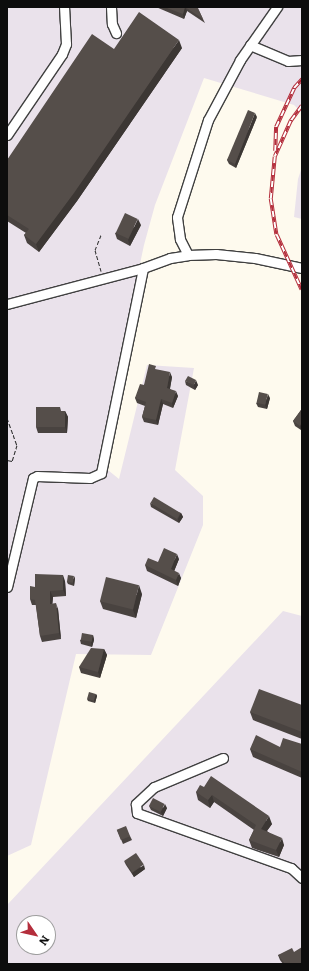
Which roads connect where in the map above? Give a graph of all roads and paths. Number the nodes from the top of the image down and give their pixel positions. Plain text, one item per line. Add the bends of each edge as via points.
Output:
1 (64, 7) edge
2 (111, 7) edge
3 (277, 7) edge
4 (116, 33) dead end
5 (250, 45) junction
6 (302, 60) edge
7 (7, 135) edge
8 (101, 235) dead end
9 (188, 255) junction
10 (143, 268) junction
11 (302, 268) edge
12 (106, 278) junction
13 (7, 304) edge
14 (7, 418) edge
15 (7, 460) edge
16 (7, 587) edge
17 (223, 758) dead end
18 (302, 878) edge

1 - 7 street via 66,44 62,54
2 - 4 street via 112,24
3 - 5 street
5 - 6 street via 288,61
5 - 9 street via 208,120 182,197 177,218 180,240
8 - 12 path via 95,250 99,268
9 - 10 street via 170,258
9 - 11 street via 224,255
10 - 12 street
10 - 16 street via 101,473 90,478 33,478
12 - 13 street
14 - 15 path via 17,445 12,460
17 - 18 street via 154,787 136,804 137,813 291,868

